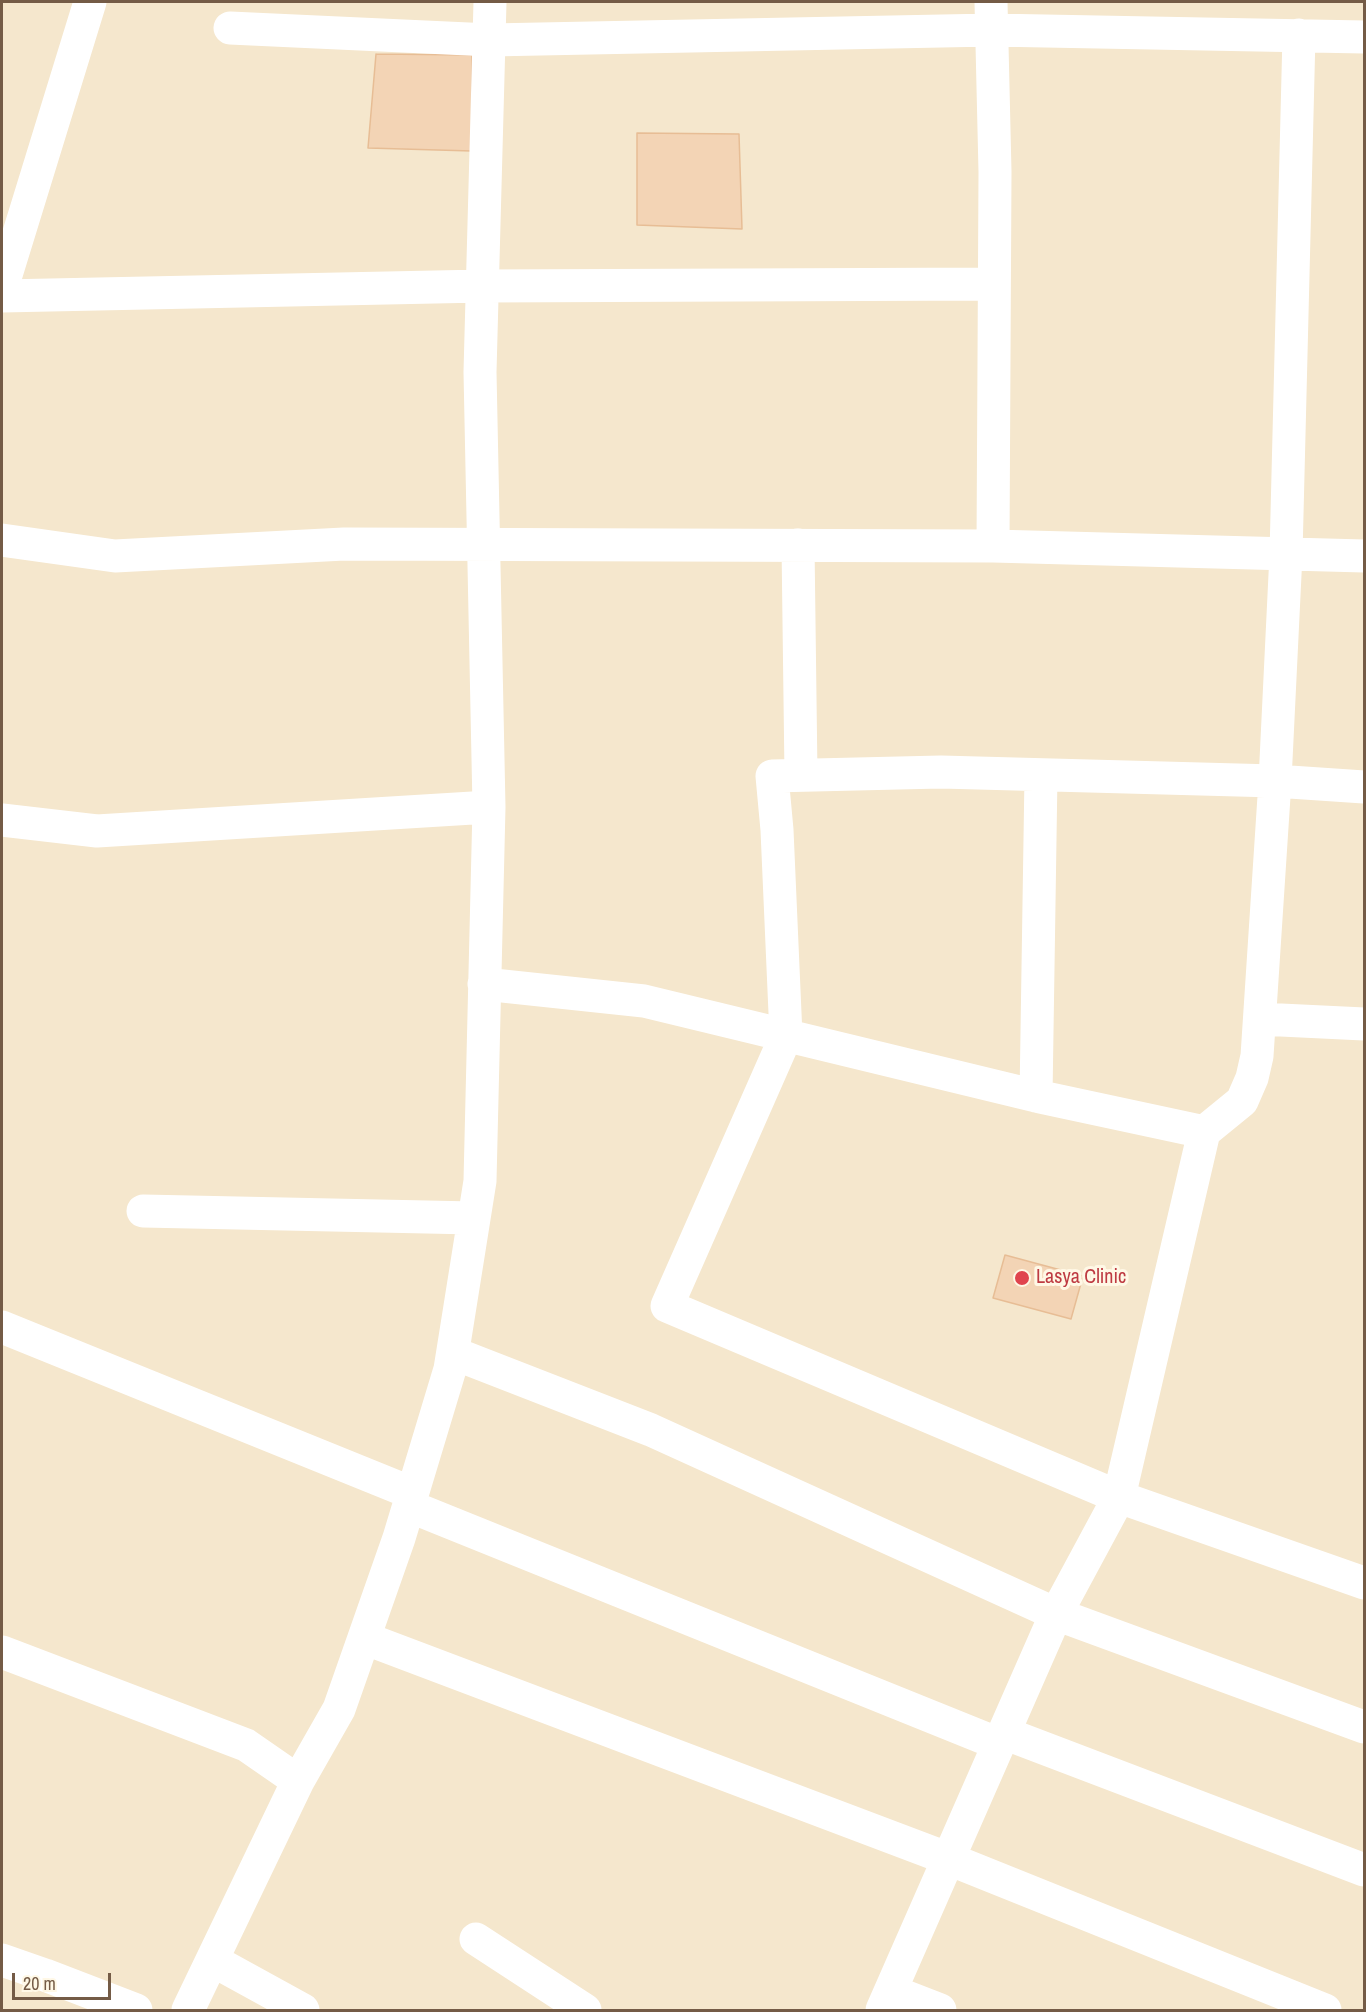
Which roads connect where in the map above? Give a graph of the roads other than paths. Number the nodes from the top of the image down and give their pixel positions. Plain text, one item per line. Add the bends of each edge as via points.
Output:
1 (90, 2) edge
2 (490, 2) edge
3 (991, 16) edge
4 (230, 28) dead end
5 (1299, 35) junction
6 (1365, 37) edge
7 (490, 40) junction
8 (994, 284) junction
9 (483, 286) junction
10 (2, 288) edge
11 (2, 296) edge
12 (2, 540) edge
13 (483, 544) junction
14 (798, 545) junction
15 (993, 546) junction
16 (1286, 554) junction
17 (1365, 556) edge
18 (801, 775) junction
19 (1041, 775) junction
20 (1275, 781) junction
21 (1365, 787) edge
22 (489, 807) junction
23 (2, 820) edge
24 (484, 984) junction
25 (1260, 1019) junction
26 (1365, 1024) edge
27 (786, 1036) junction
28 (1036, 1096) junction
29 (1204, 1132) junction
30 (144, 1211) dead end
31 (474, 1218) junction
32 (2, 1327) edge
33 (453, 1353) junction
34 (1119, 1497) junction
35 (410, 1500) junction
36 (1365, 1583) edge
37 (1056, 1614) junction
38 (364, 1638) junction
39 (2, 1652) edge
40 (1365, 1727) edge
41 (1001, 1738) junction
42 (298, 1781) junction
43 (949, 1860) junction
44 (1365, 1870) edge
45 (476, 1939) dead end
46 (2, 1960) edge
47 (212, 1960) junction
48 (886, 2001) edge
49 (136, 2010) edge
50 (188, 2010) edge
51 (303, 2010) edge
52 (585, 2010) edge
53 (940, 2010) edge
54 (1324, 2010) edge

1 - 10 street
2 - 7 street
3 - 5 street
3 - 7 street
3 - 8 street
4 - 7 street
5 - 6 street
5 - 16 street
7 - 9 street
8 - 9 street
8 - 15 street
9 - 11 street
9 - 13 street
12 - 13 street via 115,556 344,544
13 - 14 street
13 - 22 street
14 - 15 street
14 - 18 street
15 - 16 street
16 - 17 street
16 - 20 street
18 - 19 street
18 - 27 street via 772,776
19 - 20 street
19 - 28 street
20 - 21 street
20 - 25 street
22 - 23 street via 97,831
22 - 24 street
24 - 27 street via 644,1001
24 - 31 street via 480,1181
25 - 26 street
25 - 29 street via 1257,1056 1242,1101
27 - 28 street
27 - 34 street via 667,1306
28 - 29 street
29 - 34 street
30 - 31 street
31 - 33 street
32 - 35 street
33 - 35 street
33 - 37 street via 651,1430
34 - 36 street
34 - 37 street
35 - 38 street
35 - 41 street
37 - 40 street
37 - 41 street
38 - 42 street via 339,1709
38 - 43 street
39 - 42 street via 246,1745
41 - 43 street
41 - 44 street
42 - 47 street
43 - 48 street
43 - 54 street
45 - 52 street
46 - 49 street
47 - 50 street
47 - 51 street
48 - 53 street

